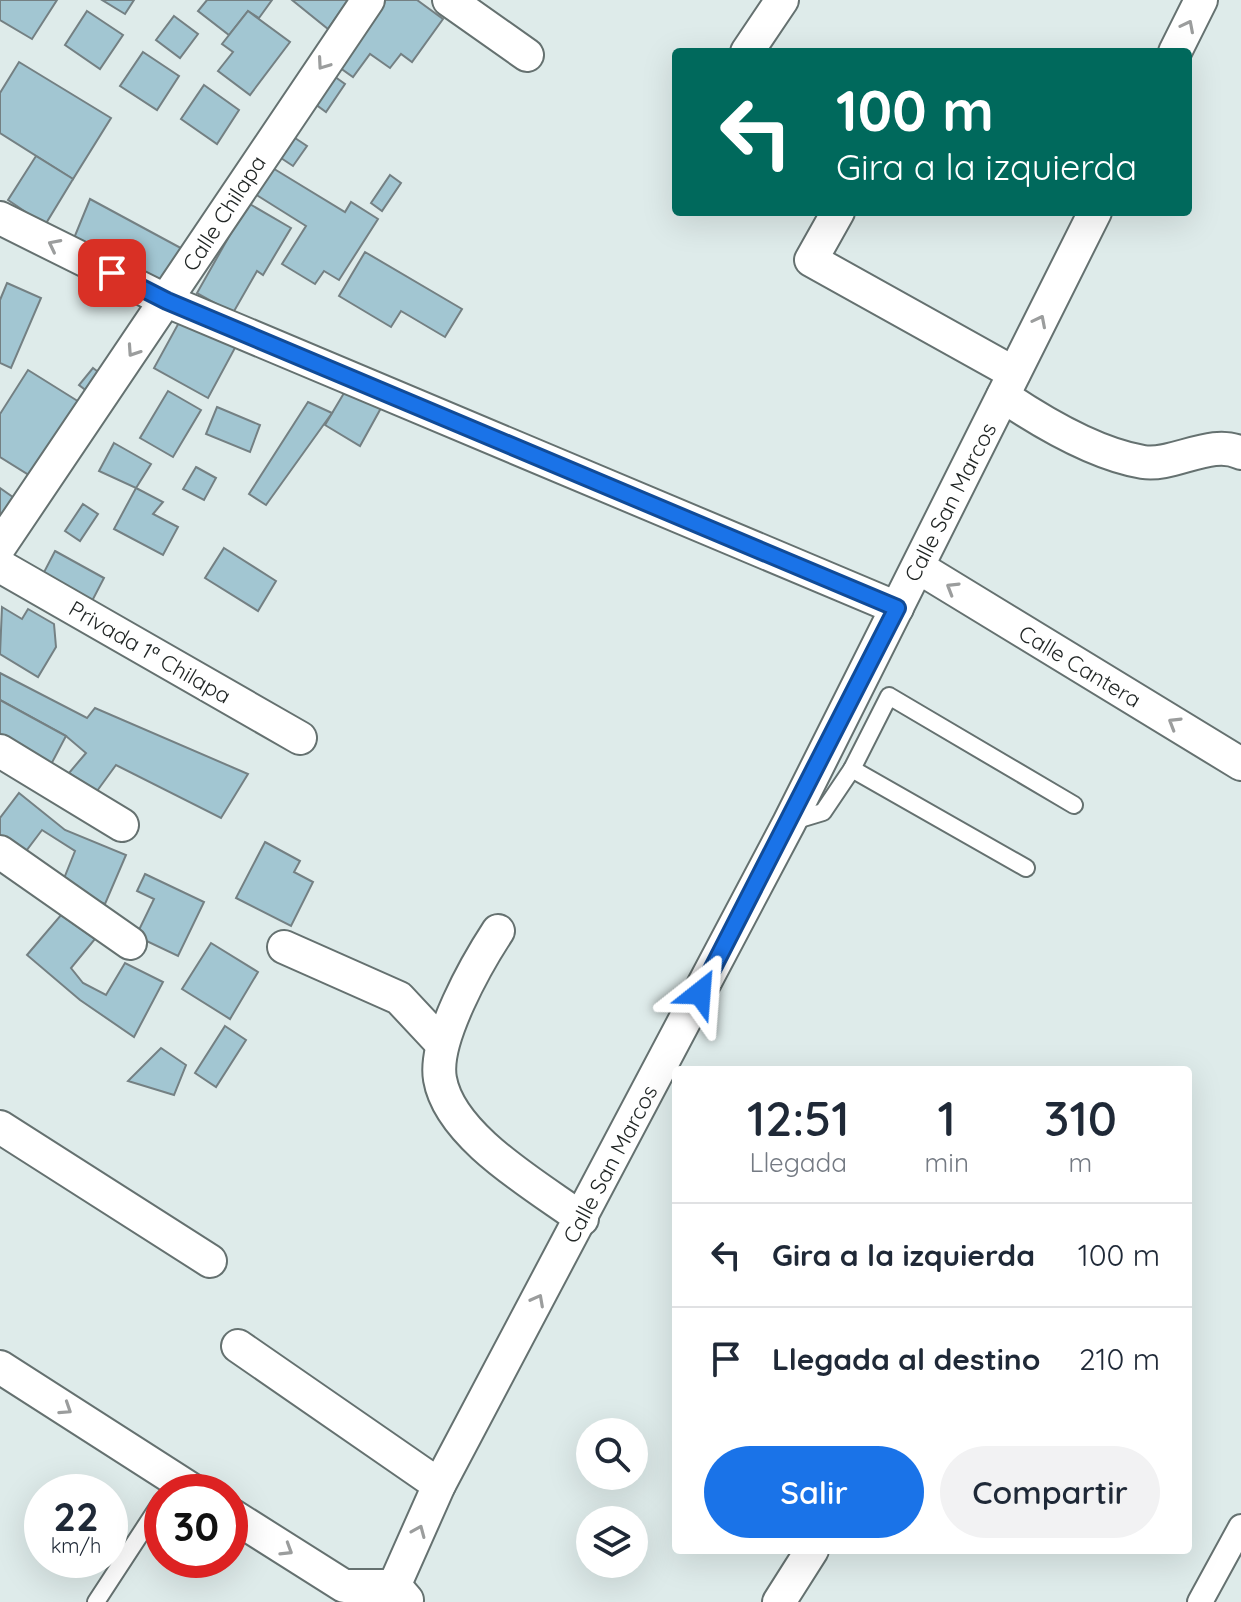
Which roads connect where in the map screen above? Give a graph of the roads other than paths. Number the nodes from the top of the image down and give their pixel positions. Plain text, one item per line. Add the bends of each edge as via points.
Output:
1 (368, 0) edge
2 (449, 0) edge
3 (782, 0) edge
4 (1201, 0) edge
5 (750, 48) edge
6 (1177, 48) edge
7 (527, 55) dead end
8 (836, 216) edge
9 (1093, 216) edge
10 (0, 218) edge
11 (167, 301) junction
12 (1009, 385) junction
13 (1241, 453) edge
14 (0, 546) edge
15 (0, 566) edge
16 (918, 567) junction
17 (897, 608) junction
18 (300, 738) dead end
19 (0, 751) edge
20 (1241, 764) edge
21 (852, 769) junction
22 (1074, 805) dead end
23 (789, 823) junction
24 (122, 825) dead end
25 (0, 852) edge
26 (1026, 868) dead end
27 (498, 931) dead end
28 (130, 943) dead end
29 (284, 947) dead end
30 (442, 1044) junction
31 (0, 1127) edge
32 (582, 1219) junction
33 (210, 1261) dead end
34 (238, 1346) dead end
35 (0, 1367) edge
36 (151, 1474) edge
37 (439, 1485) junction
38 (248, 1527) edge
39 (1241, 1527) edge
40 (144, 1535) edge
41 (809, 1554) edge
42 (339, 1594) edge
43 (397, 1597) edge
44 (96, 1602) edge
45 (779, 1602) edge
46 (1200, 1602) edge

1 -> 11 street, Calle Chilapa
2 - 7 street
3 - 5 street
6 -> 4 street
8 - 12 street via 811,260
12 -> 9 street, Calle San Marcos
11 -> 10 street
11 -> 14 street, Calle Chilapa
11 - 17 street
12 - 13 street via 1057,432 1145,463 1202,452
12 - 16 street, Calle San Marcos
15 - 18 street, Privada 1ª Chilapa
16 - 17 street, Calle San Marcos
20 -> 16 street, Calle Cantera
17 - 23 street, Calle San Marcos
19 - 24 street
21 - 22 lane via 889,696
21 - 23 lane via 823,812
21 - 26 lane
23 - 32 street, Calle San Marcos
25 - 28 street
27 - 30 street
29 - 30 street via 399,998
30 - 32 street via 439,1077 451,1110 484,1147
31 - 33 street
37 -> 32 street, Calle San Marcos
34 - 37 street
35 -> 36 street
43 -> 37 street, Calle San Marcos
38 -> 42 street
39 - 46 street
40 - 44 lane
41 - 45 street
42 - 43 street

